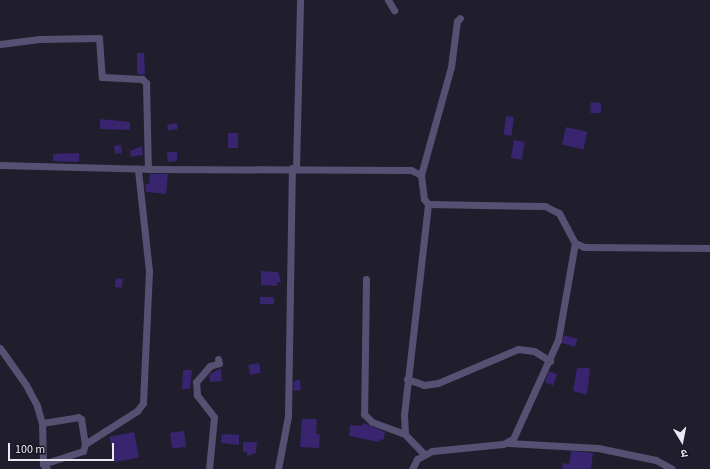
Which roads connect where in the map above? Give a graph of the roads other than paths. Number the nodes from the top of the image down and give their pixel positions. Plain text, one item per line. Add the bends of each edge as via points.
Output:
1 (300, 0) edge
2 (388, 0) edge
3 (394, 10) dead end
4 (460, 18) dead end
5 (0, 44) edge
6 (0, 165) edge
7 (294, 168) junction
8 (138, 169) junction
9 (148, 169) junction
10 (421, 175) junction
11 (428, 204) junction
12 (575, 243) junction
13 (710, 248) edge
14 (366, 279) dead end
15 (0, 348) edge
16 (218, 359) dead end
17 (550, 360) junction
18 (407, 379) junction
19 (42, 422) junction
20 (405, 434) junction
21 (508, 443) junction
22 (85, 444) junction
23 (424, 454) junction
24 (45, 467) edge
25 (209, 469) edge
26 (278, 469) edge
27 (412, 469) edge
28 (672, 469) edge

1 - 7 street
2 - 3 street
4 - 10 street via 457,21 451,67
5 - 9 street via 99,38 102,77 142,79 146,83
6 - 8 street
7 - 9 street
7 - 10 street via 411,170
7 - 26 street via 288,416
8 - 9 street
8 - 22 street via 149,271 143,403 137,411
10 - 11 street via 424,199
11 - 12 street via 545,206 559,213
11 - 18 street
12 - 13 street via 591,248
12 - 17 street via 561,327
14 - 20 street via 364,414 372,422
15 - 19 street via 26,384
16 - 25 street via 219,363 210,366 196,382 197,395 214,417
17 - 18 street via 534,351 518,349 438,383 424,385
17 - 21 street via 516,433
18 - 20 street
19 - 22 street via 78,417 81,419
19 - 24 street
20 - 23 street
21 - 23 street
21 - 28 street via 598,448 656,460
22 - 24 street via 83,451
23 - 27 street via 417,459

